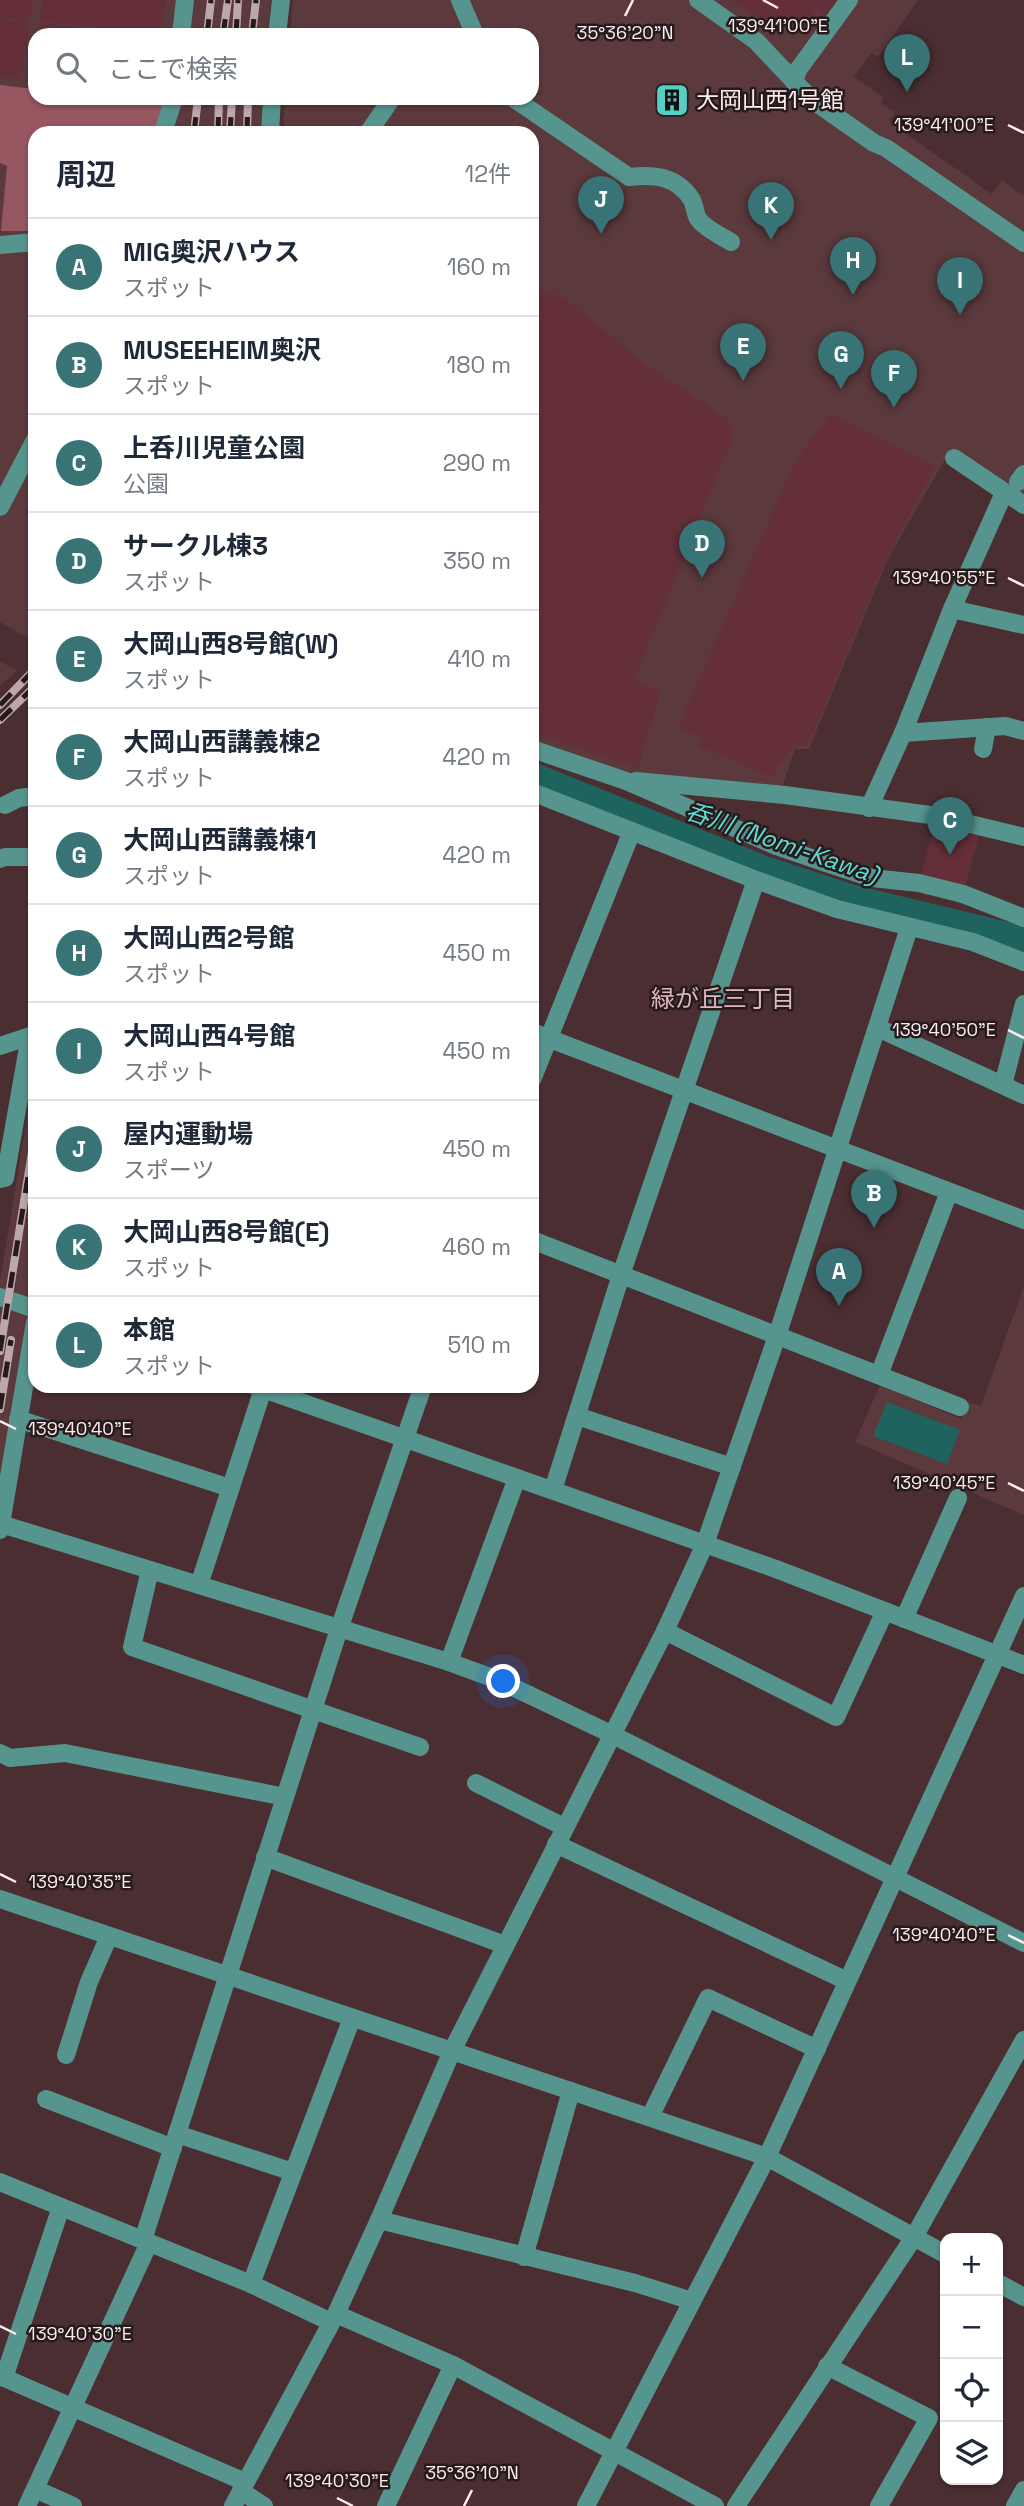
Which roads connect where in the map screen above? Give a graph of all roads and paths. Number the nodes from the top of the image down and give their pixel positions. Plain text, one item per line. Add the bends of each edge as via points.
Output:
1 (185, 0) edge
2 (281, 0) edge
3 (698, 0) edge
4 (849, 0) edge
5 (462, 6) edge
6 (182, 28) edge
7 (278, 28) edge
8 (460, 28) edge
9 (472, 28) edge
10 (794, 82) junction
11 (172, 105) edge
12 (272, 105) edge
13 (387, 105) edge
14 (523, 105) edge
15 (165, 126) edge
16 (270, 126) edge
17 (373, 126) edge
18 (731, 242) dead end
19 (28, 243) edge
20 (1024, 243) edge
21 (0, 245) edge
22 (28, 453) edge
23 (954, 458) dead end
24 (1015, 483) edge
25 (2, 499) edge
26 (1024, 505) edge
27 (952, 609) junction
28 (1024, 625) edge
29 (987, 727) junction
30 (1024, 731) edge
31 (903, 733) junction
32 (983, 749) dead end
33 (539, 751) edge
34 (626, 781) junction
35 (539, 795) edge
36 (28, 797) edge
37 (5, 805) dead end
38 (869, 808) junction
39 (632, 831) junction
40 (1024, 837) edge
41 (28, 857) edge
42 (0, 859) edge
43 (756, 880) junction
44 (1024, 918) edge
45 (909, 928) junction
46 (1024, 962) edge
47 (1024, 1004) edge
48 (878, 1028) junction
49 (540, 1035) edge
50 (28, 1037) edge
51 (28, 1045) edge
52 (0, 1046) edge
53 (1003, 1085) junction
54 (685, 1092) junction
55 (1024, 1095) edge
56 (6, 1142) edge
57 (838, 1148) junction
58 (2, 1179) edge
59 (949, 1192) junction
60 (1024, 1220) edge
61 (539, 1243) edge
62 (621, 1275) junction
63 (0, 1297) edge
64 (28, 1307) edge
65 (777, 1335) junction
66 (28, 1364) edge
67 (879, 1375) junction
68 (258, 1393) edge
69 (277, 1393) edge
70 (421, 1393) edge
71 (960, 1406) dead end
72 (577, 1416) junction
73 (19, 1419) junction
74 (405, 1438) junction
75 (732, 1467) junction
76 (517, 1478) junction
77 (230, 1488) junction
78 (553, 1490) junction
79 (958, 1498) dead end
80 (1, 1527) edge
81 (705, 1544) junction
82 (150, 1570) junction
83 (199, 1585) junction
84 (1024, 1596) edge
85 (885, 1611) junction
86 (904, 1619) junction
87 (339, 1629) junction
88 (665, 1631) junction
89 (996, 1654) junction
90 (449, 1662) junction
91 (1024, 1665) edge
92 (313, 1709) junction
93 (611, 1734) junction
94 (420, 1747) dead end
95 (5, 1756) edge
96 (476, 1783) dead end
97 (285, 1797) junction
98 (564, 1827) junction
99 (556, 1844) junction
100 (265, 1857) junction
101 (894, 1878) junction
102 (0, 1899) edge
103 (109, 1936) junction
104 (1024, 1943) edge
105 (505, 1945) junction
106 (228, 1977) junction
107 (847, 1981) junction
108 (352, 2018) junction
109 (1024, 2040) edge
110 (817, 2049) junction
111 (452, 2051) junction
112 (66, 2055) dead end
113 (572, 2091) junction
114 (46, 2099) dead end
115 (650, 2117) junction
116 (175, 2141) junction
117 (767, 2157) junction
118 (293, 2172) junction
119 (0, 2182) edge
120 (61, 2207) junction
121 (379, 2220) junction
122 (914, 2237) junction
123 (146, 2241) junction
124 (940, 2251) edge
125 (524, 2257) junction
126 (251, 2284) junction
127 (1003, 2286) edge
128 (1024, 2297) edge
129 (692, 2301) junction
130 (334, 2318) junction
131 (453, 2365) junction
132 (827, 2366) junction
133 (2, 2377) edge
134 (74, 2407) junction
135 (613, 2453) junction
136 (35, 2489) junction
137 (1024, 2490) edge
138 (240, 2493) edge
139 (27, 2506) edge
140 (74, 2506) edge
141 (264, 2506) edge
142 (386, 2506) edge
143 (586, 2506) edge
144 (715, 2506) edge
145 (736, 2506) edge
146 (879, 2506) edge
147 (1015, 2506) edge

1 - 6 street
2 - 7 street
3 - 10 street via 756,41
4 - 10 street
5 - 8 street
5 - 9 street
10 - 20 street via 811,99
11 - 15 street
12 - 16 street
13 - 17 street
14 - 18 street via 629,177 663,176 680,187 692,201 698,220
19 - 21 street
22 - 25 street
23 - 24 street
24 - 26 street
24 - 27 street
27 - 28 street
27 - 31 street
29 - 30 street
29 - 31 street
29 - 32 street
31 - 38 street
33 - 34 street
34 - 38 street via 785,794
34 - 44 street via 799,854 872,878 963,894
35 - 39 street
36 - 37 street
38 - 40 street via 937,816
39 - 43 street
39 - 49 street
41 - 42 street
43 - 45 street
43 - 54 street
45 - 46 street via 973,942
45 - 48 street
47 - 53 street
48 - 53 street
48 - 57 street
49 - 54 street
50 - 52 street
51 - 56 street
53 - 55 street
54 - 57 street
54 - 62 street
56 - 58 street
57 - 59 street
57 - 65 street
59 - 60 street
59 - 67 street
61 - 62 street
62 - 65 street
62 - 72 street
63 - 64 street
65 - 67 street
65 - 75 street
66 - 73 street
67 - 71 street
68 - 77 street
69 - 74 street
70 - 74 street
72 - 75 street
72 - 78 street
73 - 77 street
73 - 80 street
74 - 76 street
74 - 87 street
75 - 81 street
76 - 78 street
76 - 90 street
77 - 83 street
78 - 81 street
79 - 86 street
80 - 82 street
81 - 85 street
81 - 88 street
82 - 83 street
82 - 92 street via 132,1647
83 - 87 street
84 - 89 street
85 - 86 street
85 - 88 street via 836,1717
86 - 89 street
87 - 90 street
87 - 92 street
88 - 93 street
89 - 91 street
89 - 101 street
90 - 93 street
92 - 94 street
92 - 97 street
93 - 98 street
93 - 101 street
95 - 97 street via 65,1753
96 - 98 street
97 - 100 street
98 - 99 street
99 - 105 street
99 - 107 street
100 - 105 street
100 - 106 street
101 - 104 street
101 - 107 street
102 - 103 street
103 - 106 street
103 - 112 street
105 - 111 street
106 - 108 street
106 - 116 street
107 - 110 street
108 - 111 street
108 - 118 street
109 - 122 street
110 - 115 street via 708,1998
110 - 117 street
111 - 113 street
111 - 121 street
113 - 115 street
113 - 125 street
114 - 116 street
115 - 117 street
116 - 118 street
116 - 123 street
117 - 122 street
117 - 129 street
118 - 126 street
119 - 120 street
120 - 123 street
120 - 133 street
121 - 125 street
121 - 130 street
122 - 124 street
122 - 132 street
123 - 126 street
123 - 134 street
125 - 129 street
126 - 130 street
127 - 128 street
129 - 135 street
130 - 131 street
130 - 138 street
131 - 135 street
131 - 142 street
132 - 145 street
132 - 146 street via 929,2418
133 - 134 street
134 - 136 street
134 - 138 street
135 - 143 street
135 - 144 street
136 - 139 street
136 - 140 street
137 - 147 street
138 - 141 street

